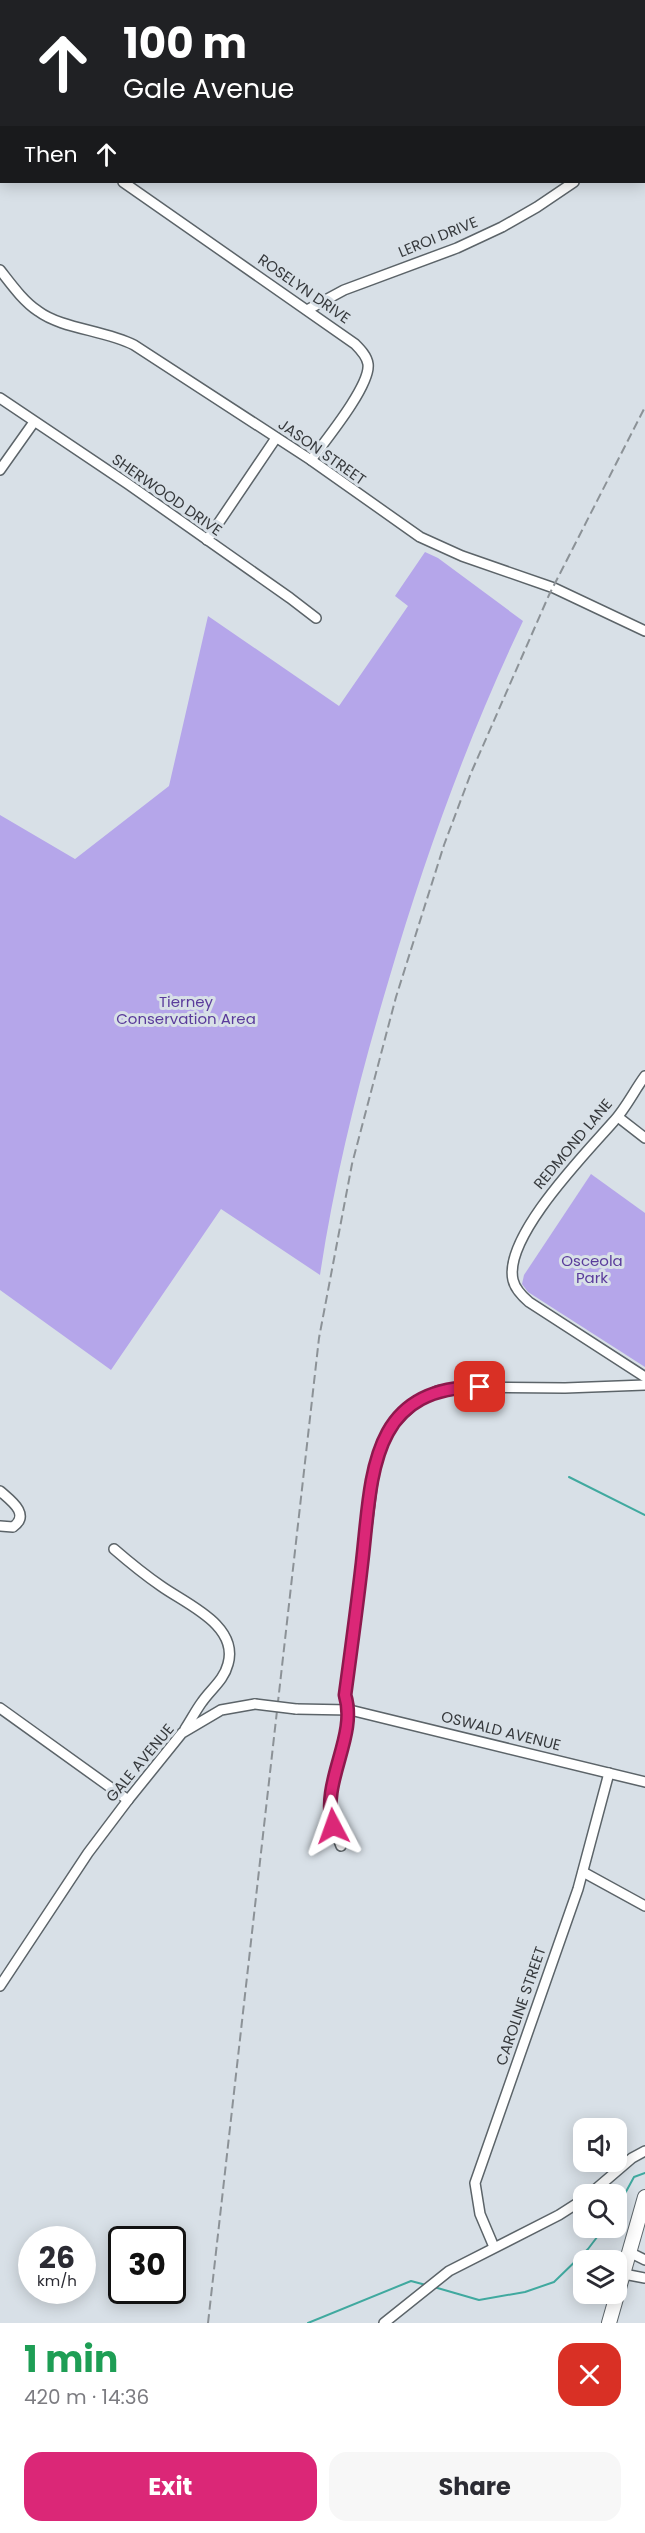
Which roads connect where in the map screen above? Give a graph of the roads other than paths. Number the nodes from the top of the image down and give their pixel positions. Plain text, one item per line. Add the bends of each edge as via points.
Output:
1 (573, 183) edge
2 (136, 185) edge
3 (0, 270) edge
4 (307, 310) junction
5 (0, 398) edge
6 (34, 422) junction
7 (276, 438) junction
8 (311, 460) junction
9 (0, 470) edge
10 (207, 540) junction
11 (316, 618) dead end
12 (645, 631) edge
13 (645, 1076) edge
14 (618, 1117) junction
15 (645, 1138) edge
16 (645, 1377) edge
17 (645, 1385) edge
18 (0, 1494) edge
19 (0, 1526) edge
20 (114, 1549) dead end
21 (0, 1708) edge
22 (350, 1710) junction
23 (182, 1733) junction
24 (609, 1773) junction
25 (645, 1782) edge
26 (128, 1800) junction
27 (341, 1846) dead end
28 (583, 1872) junction
29 (645, 1906) edge
30 (0, 1986) edge
31 (645, 2151) edge
32 (602, 2184) edge
33 (645, 2197) edge
34 (573, 2206) edge
35 (494, 2247) junction
36 (631, 2253) junction
37 (645, 2260) edge
38 (627, 2265) edge
39 (627, 2275) edge
40 (645, 2278) edge
41 (615, 2304) edge
42 (384, 2323) edge
43 (609, 2323) edge

1 - 4 street, LEROI DRIVE via 502,227 344,290
2 - 4 street, ROSELYN DRIVE
3 - 7 street, JASON STREET via 38,311 134,345
4 - 8 street, ROSELYN DRIVE via 355,344 368,364 357,396
5 - 6 street, SHERWOOD DRIVE
6 - 9 street
6 - 10 street, SHERWOOD DRIVE
7 - 8 street, JASON STREET
7 - 10 street
8 - 12 street, JASON STREET via 420,537 550,586
10 - 11 street, SHERWOOD DRIVE
13 - 14 street, REDMOND LANE
14 - 15 street
14 - 16 street, REDMOND LANE via 548,1196 519,1248 512,1275 517,1289 529,1302
17 - 22 street via 448,1388 426,1395 403,1413 388,1431 378,1453 370,1492 345,1695
18 - 19 street via 18,1508 20,1517 13,1527
20 - 23 street via 210,1619 226,1642 229,1658 224,1674
21 - 26 street
22 - 23 street, GALE AVENUE, bridge via 255,1704 221,1710
22 - 24 street, OSWALD AVENUE
22 - 27 street via 329,1805
23 - 26 street, GALE AVENUE
24 - 25 street, OSWALD AVENUE
24 - 28 street, CAROLINE STREET
26 - 30 street, GALE AVENUE
28 - 29 street
28 - 35 street, CAROLINE STREET via 476,2183 480,2214
31 - 32 street
33 - 36 highway
34 - 35 street
35 - 42 street via 440,2278
36 - 37 street
36 - 38 highway
39 - 40 street
41 - 43 highway

